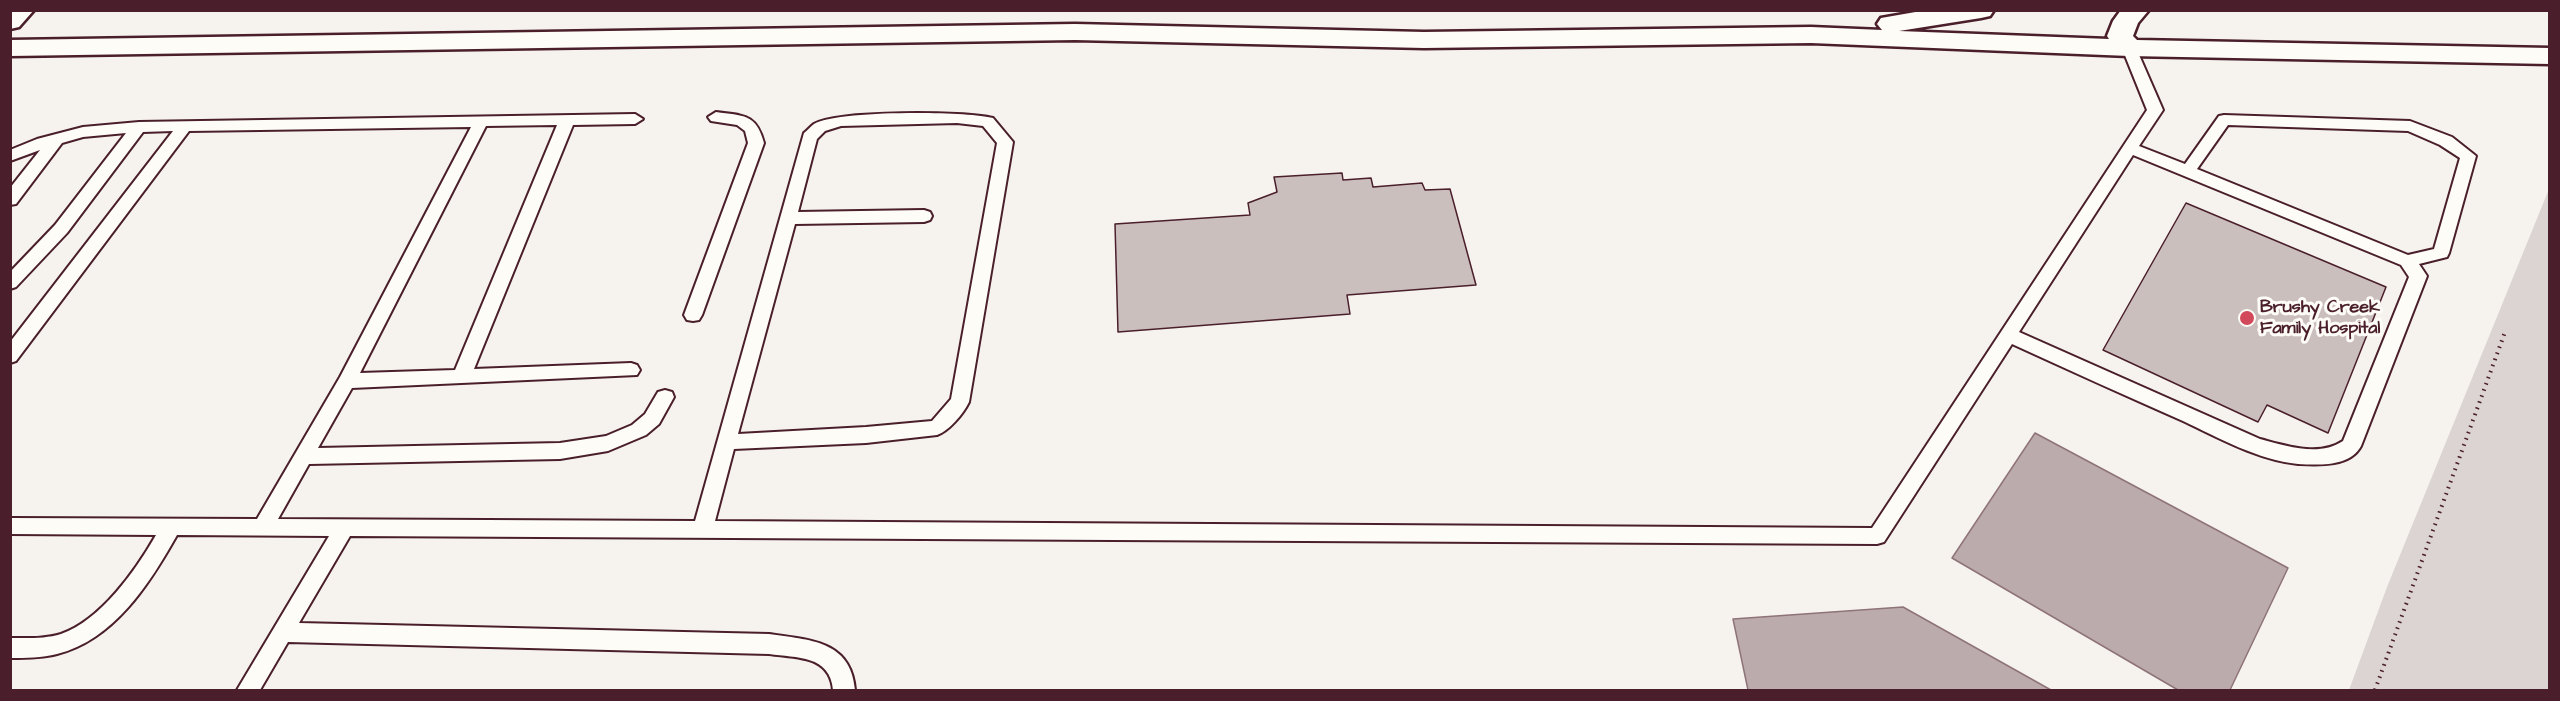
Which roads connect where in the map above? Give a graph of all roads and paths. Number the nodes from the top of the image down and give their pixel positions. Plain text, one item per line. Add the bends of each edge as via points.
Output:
1 (21, 10) edge
2 (1981, 10) edge
3 (2136, 10) edge
4 (10, 21) edge
5 (1811, 35) junction
6 (10, 48) edge
7 (2129, 48) junction
8 (2550, 56) edge
9 (716, 117) dead end
10 (635, 119) dead end
11 (567, 120) junction
12 (481, 122) junction
13 (185, 126) junction
14 (139, 127) junction
15 (56, 140) junction
16 (2130, 148) junction
17 (10, 156) edge
18 (2188, 171) junction
19 (10, 200) edge
20 (924, 216) dead end
21 (788, 218) junction
22 (2407, 261) junction
23 (10, 283) edge
24 (693, 315) dead end
25 (2505, 332) dead end
26 (2008, 335) junction
27 (10, 356) edge
28 (631, 370) dead end
29 (462, 376) junction
30 (347, 381) junction
31 (665, 397) dead end
32 (728, 442) junction
33 (303, 456) junction
34 (10, 526) edge
35 (171, 527) junction
36 (263, 527) junction
37 (345, 527) junction
38 (703, 529) junction
39 (283, 632) junction
40 (10, 648) edge
41 (248, 690) edge
42 (844, 690) edge
43 (2375, 690) edge

1 - 4 main road
2 - 5 main road
3 - 7 main road via 2120,36
5 - 6 main road via 1424,40 1076,32
5 - 7 main road
7 - 8 main road
7 - 16 lane via 2155,110
9 - 24 lane via 741,121 752,128 756,143
10 - 11 lane
11 - 12 lane
11 - 29 lane
12 - 13 lane
12 - 30 lane
13 - 14 lane
13 - 27 lane
14 - 15 lane via 83,132
14 - 23 lane via 62,229
15 - 17 lane
15 - 19 lane
16 - 18 lane
16 - 26 lane
18 - 22 lane
18 - 22 lane via 2224,120 2410,126 2446,141 2468,156 2441,253
20 - 21 lane
21 - 32 lane
21 - 32 lane via 810,137 820,127 841,121 957,118 988,122 1005,142 960,402 937,428
22 - 26 lane via 2418,276 2351,446 2335,456 2297,456 2256,446
25 - 43 path
26 - 38 lane via 1877,536
28 - 29 lane
29 - 30 lane
30 - 33 lane
31 - 33 lane via 652,419 639,430 608,443 560,450
32 - 38 lane
33 - 36 lane
34 - 35 lane
35 - 36 lane
35 - 40 lane via 150,566 114,608 73,639 40,648
36 - 37 lane
37 - 38 lane
37 - 39 lane
39 - 41 lane
39 - 42 lane via 769,644 822,652 843,674

